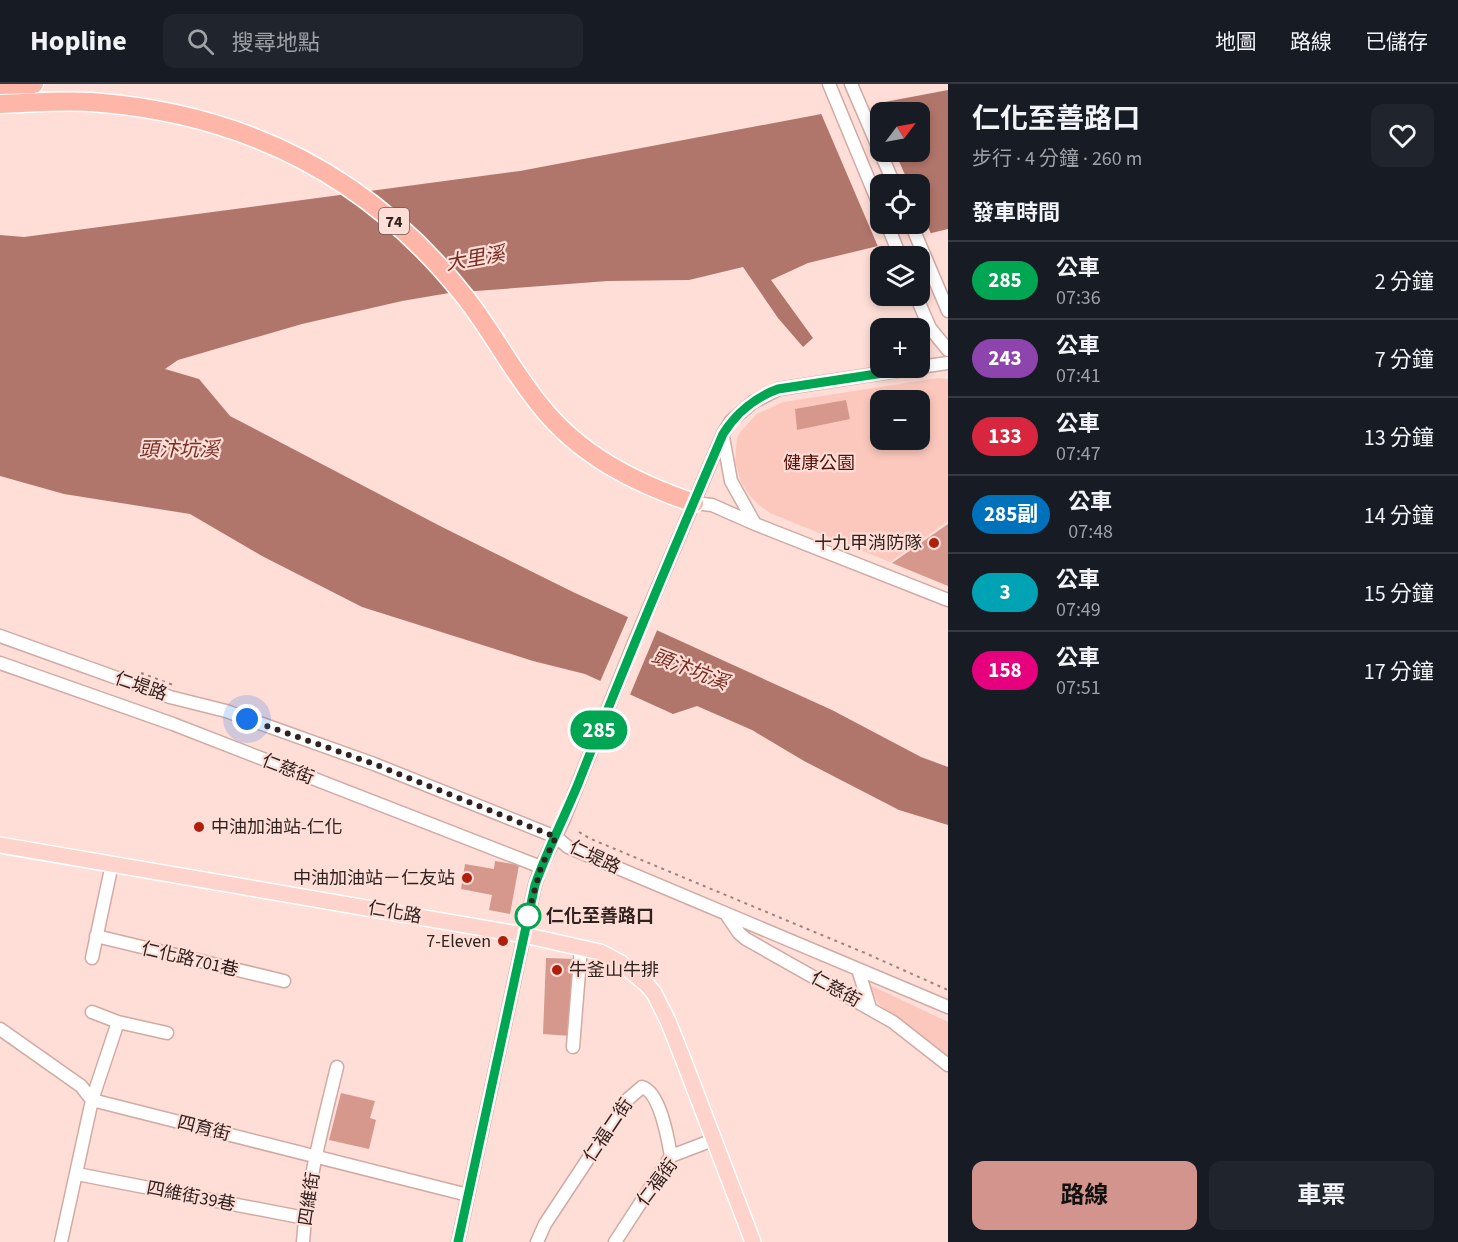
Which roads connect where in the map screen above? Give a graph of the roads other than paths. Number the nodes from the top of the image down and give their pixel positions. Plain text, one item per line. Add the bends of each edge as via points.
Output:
1 (34, 84) edge
2 (829, 84) edge
3 (850, 84) edge
4 (0, 85) edge
5 (0, 104) edge
6 (890, 174) edge
7 (870, 183) edge
8 (915, 234) edge
9 (920, 306) edge
10 (948, 311) edge
11 (946, 347) edge
12 (948, 363) edge
13 (930, 365) edge
14 (870, 374) edge
15 (723, 434) junction
16 (694, 503) junction
17 (755, 524) junction
18 (948, 600) edge
19 (0, 636) edge
20 (0, 663) edge
21 (556, 837) junction
22 (0, 845) edge
23 (112, 864) junction
24 (541, 867) junction
25 (726, 914) junction
26 (524, 935) junction
27 (96, 936) junction
28 (581, 947) junction
29 (92, 958) dead end
30 (858, 969) junction
31 (284, 981) dead end
32 (948, 1007) edge
33 (870, 1008) junction
34 (92, 1012) dead end
35 (118, 1022) junction
36 (0, 1029) edge
37 (167, 1032) dead end
38 (573, 1047) dead end
39 (948, 1065) edge
40 (337, 1067) dead end
41 (92, 1100) junction
42 (713, 1140) junction
43 (316, 1156) junction
44 (671, 1156) junction
45 (77, 1174) junction
46 (468, 1195) junction
47 (305, 1218) junction
48 (60, 1242) edge
49 (303, 1242) edge
50 (458, 1242) edge
51 (537, 1242) edge
52 (615, 1242) edge
53 (753, 1242) edge

1 - 4 highway
2 - 7 street
3 - 6 street
5 - 16 highway, 74 via 91,102 170,113 248,135 311,164 372,203 428,253 467,299 540,405 571,439 610,466
8 - 10 street
9 - 11 street via 930,328
12 - 13 street
14 - 15 street via 778,389 763,395 741,411
15 - 16 street
15 - 17 street via 731,481
16 - 17 street via 712,505
16 - 21 street
17 - 18 street
19 - 21 street, 仁堤路 via 374,764
20 - 24 street, 仁慈街 via 173,724
21 - 24 street
21 - 25 street, 仁堤路 via 568,847
22 - 23 main road, 仁化路
23 - 26 main road, 仁化路
23 - 27 street
24 - 26 street
25 - 30 street, 仁堤路
25 - 33 street, 仁慈街 via 746,939
26 - 28 main road, 仁化路
26 - 46 street
27 - 29 street
27 - 31 street, 仁化路701巷
28 - 38 street
28 - 42 main road, 仁化路 via 621,963 654,993
30 - 32 street, 仁堤路
30 - 33 street
33 - 39 street, 仁慈街
34 - 35 street
35 - 37 street
35 - 41 street
36 - 41 street via 81,1086
40 - 43 street
41 - 43 street, 四育街
41 - 45 street
42 - 44 street, 仁福街
42 - 53 main road, 仁化路
43 - 46 street, 四育街
43 - 47 street, 四維街
44 - 51 street, 仁福二街 via 666,1128 651,1092 642,1087 627,1100
44 - 52 street, 仁福街
45 - 47 street, 四維街39巷
45 - 48 street
46 - 50 street
47 - 49 street, 四維街

